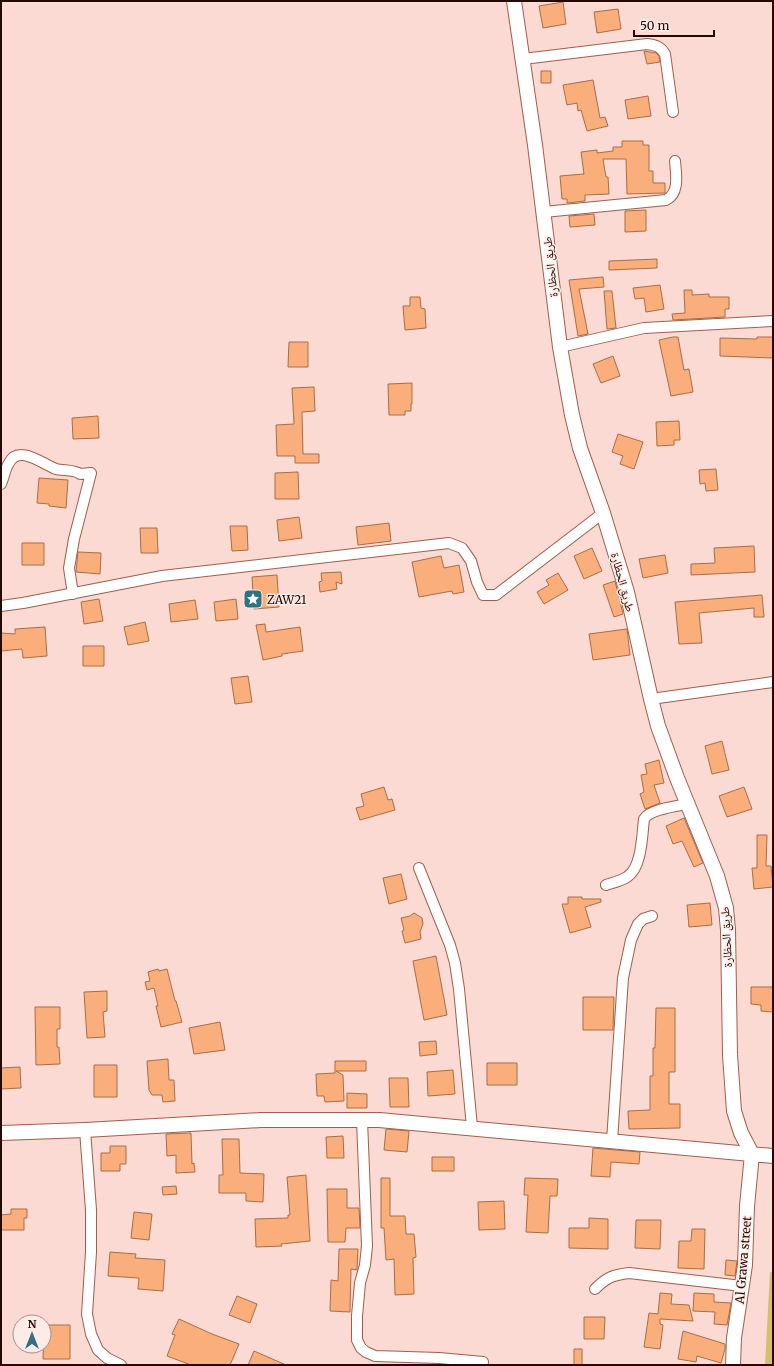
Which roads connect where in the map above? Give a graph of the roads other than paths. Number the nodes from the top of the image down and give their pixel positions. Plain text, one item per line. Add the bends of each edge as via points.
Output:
1 (514, 1) edge
2 (523, 59) junction
3 (673, 112) dead end
4 (675, 161) dead end
5 (544, 212) junction
6 (773, 321) edge
7 (560, 347) junction
8 (1, 484) edge
9 (603, 513) junction
10 (73, 594) junction
11 (1, 606) edge
12 (773, 682) edge
13 (651, 699) junction
14 (688, 804) junction
15 (419, 868) dead end
16 (606, 885) dead end
17 (652, 916) dead end
18 (362, 1120) junction
19 (472, 1127) junction
20 (85, 1130) junction
21 (1, 1134) edge
22 (612, 1140) junction
23 (752, 1154) junction
24 (773, 1156) edge
25 (742, 1286) junction
26 (594, 1288) dead end
27 (483, 1362) dead end
28 (121, 1365) edge
29 (733, 1365) edge

1 - 2 street, طريق الحظارة
2 - 3 street via 647,44 658,46 665,54
2 - 5 street, طريق الحظارة
4 - 5 street via 675,191 666,200
5 - 7 street, طريق الحظارة
6 - 7 street via 644,328
7 - 9 street, طريق الحظارة via 580,448
8 - 10 street via 9,462 20,455 29,455 58,470 91,473 69,568
9 - 10 street via 496,595 483,595 471,561 462,548 449,543 162,576
9 - 13 street, طريق الحظارة via 626,592
10 - 11 street
12 - 13 street
13 - 14 street, طريق الحظارة via 667,752
14 - 16 street via 646,816 638,861 633,872
14 - 23 street, طريق الحظارة via 718,876 725,902 734,1111 741,1133
15 - 19 street via 455,963
17 - 22 street via 638,924 631,940 623,978
18 - 19 street
18 - 20 street via 261,1120
18 - 27 street via 367,1246 357,1316 357,1340 360,1348 375,1356
19 - 22 street
20 - 21 street
20 - 28 street via 91,1210 87,1314 98,1350 106,1358
22 - 23 street
23 - 24 street
23 - 25 street, Al Grawa street
25 - 26 street via 629,1273 614,1274
25 - 29 street, Al Grawa street via 734,1338

